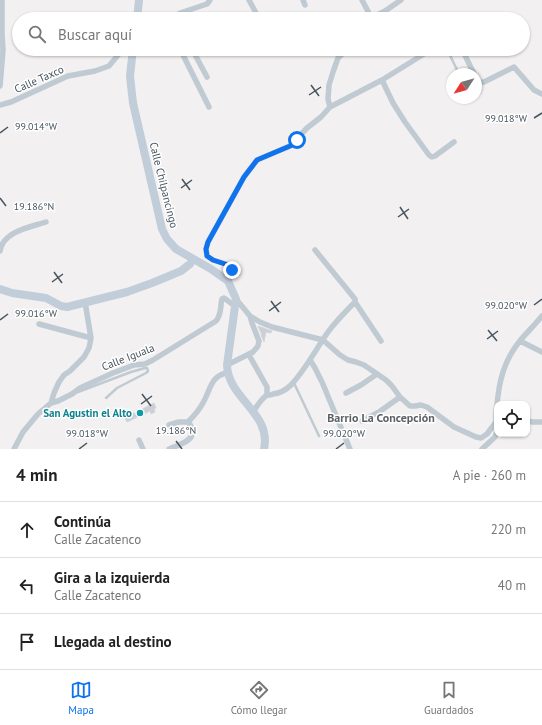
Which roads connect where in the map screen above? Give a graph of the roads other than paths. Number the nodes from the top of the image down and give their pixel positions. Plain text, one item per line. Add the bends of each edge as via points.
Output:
1 (2, 0) edge
2 (139, 0) edge
3 (210, 0) edge
4 (249, 0) edge
5 (362, 0) edge
6 (401, 0) edge
7 (138, 12) edge
8 (183, 12) edge
9 (255, 12) edge
10 (367, 12) edge
11 (381, 12) edge
12 (117, 56) edge
13 (132, 56) edge
14 (184, 56) edge
15 (196, 56) edge
16 (340, 56) edge
17 (421, 56) edge
18 (450, 56) edge
19 (465, 56) edge
20 (456, 68) edge
21 (471, 68) edge
22 (207, 77) dead end
23 (382, 80) junction
24 (482, 82) edge
25 (0, 86) edge
26 (542, 94) edge
27 (0, 106) edge
28 (209, 107) dead end
29 (330, 107) junction
30 (454, 142) dead end
31 (46, 222) dead end
32 (315, 250) dead end
33 (0, 251) edge
34 (193, 259) junction
35 (228, 280) junction
36 (0, 289) edge
37 (85, 302) junction
38 (236, 302) junction
39 (356, 302) junction
40 (250, 316) junction
41 (542, 316) edge
42 (39, 324) dead end
43 (92, 338) junction
44 (323, 340) junction
45 (381, 341) dead end
46 (520, 341) junction
47 (542, 352) edge
48 (249, 355) junction
49 (310, 360) junction
50 (227, 369) junction
51 (377, 374) junction
52 (294, 382) junction
53 (346, 393) dead end
54 (72, 394) junction
55 (267, 395) junction
56 (400, 397) junction
57 (106, 398) dead end
58 (497, 401) edge
59 (51, 403) junction
60 (253, 412) junction
61 (362, 421) dead end
62 (188, 422) junction
63 (530, 422) edge
64 (542, 422) edge
65 (169, 425) dead end
66 (494, 425) edge
67 (319, 436) dead end
68 (495, 437) edge
69 (139, 440) dead end
70 (14, 449) edge
71 (143, 449) edge
72 (169, 449) edge
73 (264, 449) edge
74 (350, 449) edge
75 (482, 449) edge

1 - 25 street via 3,50
2 - 7 street
3 - 8 street via 207,4
4 - 9 street
5 - 10 street
6 - 11 street
12 - 27 street, Calle Taxco via 109,66 68,76
13 - 34 street, Calle Chilpancingo via 130,76 133,103 162,229 176,249
14 - 28 street
15 - 22 street
16 - 29 street via 329,85
17 - 23 street
18 - 20 lane
19 - 21 street
23 - 29 street
23 - 30 street via 393,103 430,156 435,156
24 - 26 street via 514,67 534,90
29 - 35 street via 290,146 257,160 244,177 206,249 207,256 228,265 232,270
31 - 33 street via 15,233 4,242
32 - 39 street
34 - 35 street, Calle Chilpancingo
34 - 37 street via 181,271 152,283
35 - 38 street
36 - 37 street via 46,298 64,307
37 - 43 street
38 - 40 street
38 - 50 street
38 - 54 street, Calle Iguala via 222,299 219,318 168,352 145,364 134,365 106,376
39 - 44 street via 341,316
39 - 45 street
40 - 44 street via 272,326
40 - 48 street via 258,346
41 - 46 street
42 - 43 street
43 - 59 street via 84,357 59,382
44 - 49 street
44 - 51 street via 340,355 364,365
46 - 47 street
46 - 58 street via 510,356 501,378
48 - 50 street
48 - 55 street via 267,387
49 - 52 street
49 - 74 street
50 - 60 street via 232,384
50 - 62 street via 213,382 204,402
51 - 53 street
51 - 56 street via 392,386
52 - 55 street via 282,392
52 - 67 lane
54 - 57 lane via 148,368 146,374 117,388
54 - 59 street, Calle Iguala
55 - 60 street
56 - 61 street
56 - 66 street via 410,406 427,406 454,427 476,437 481,438 487,434
59 - 70 street via 23,432
60 - 73 street via 265,433
62 - 65 street
62 - 72 street via 192,430 190,438
63 - 64 street
68 - 75 street
69 - 71 street

